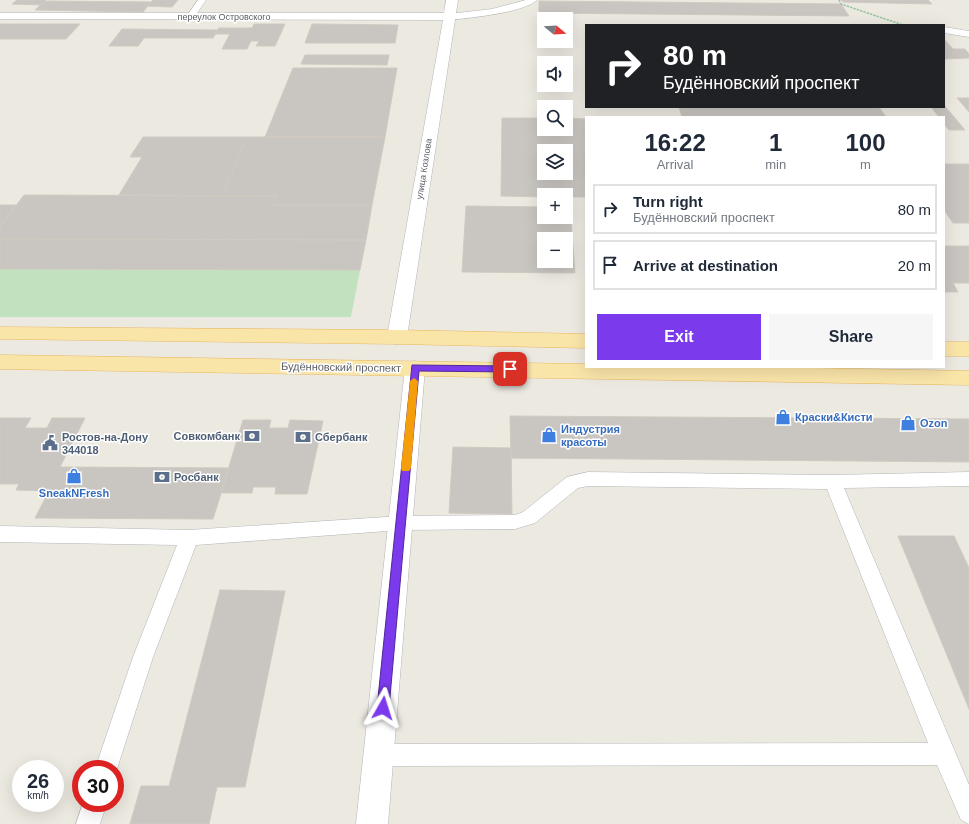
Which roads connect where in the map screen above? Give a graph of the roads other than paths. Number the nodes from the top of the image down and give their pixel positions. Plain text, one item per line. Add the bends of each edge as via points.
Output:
1 (202, 0) edge
2 (452, 0) edge
3 (533, 0) edge
4 (0, 16) edge
5 (190, 17) junction
6 (449, 17) junction
7 (945, 30) edge
8 (969, 34) edge
9 (0, 333) edge
10 (397, 337) junction
11 (585, 341) edge
12 (945, 349) edge
13 (969, 349) edge
14 (0, 362) edge
15 (415, 368) junction
16 (969, 378) edge
17 (969, 479) edge
18 (833, 482) junction
19 (401, 524) junction
20 (0, 534) edge
21 (190, 538) junction
22 (944, 754) junction
23 (378, 755) junction
24 (109, 760) edge
25 (92, 812) edge
26 (969, 812) edge
27 (88, 824) edge
28 (372, 824) edge

1 - 5 lane
2 - 6 street, улица Козлова
3 - 6 lane via 493,13
4 - 5 street, переулок Островского
5 - 6 street, переулок Островского
6 - 10 street, улица Козлова
7 - 8 lane
9 - 10 main road
10 - 11 main road
12 - 13 main road
14 - 15 main road, Будённовский проспект
15 - 16 main road, Будённовский проспект
15 - 19 street
17 - 18 lane
18 - 19 lane via 588,479 573,482 529,518 515,522
18 - 22 lane
19 - 21 lane
19 - 23 street
20 - 21 lane
21 - 24 lane via 143,657
22 - 23 lane
22 - 26 lane
23 - 28 street
25 - 27 lane

